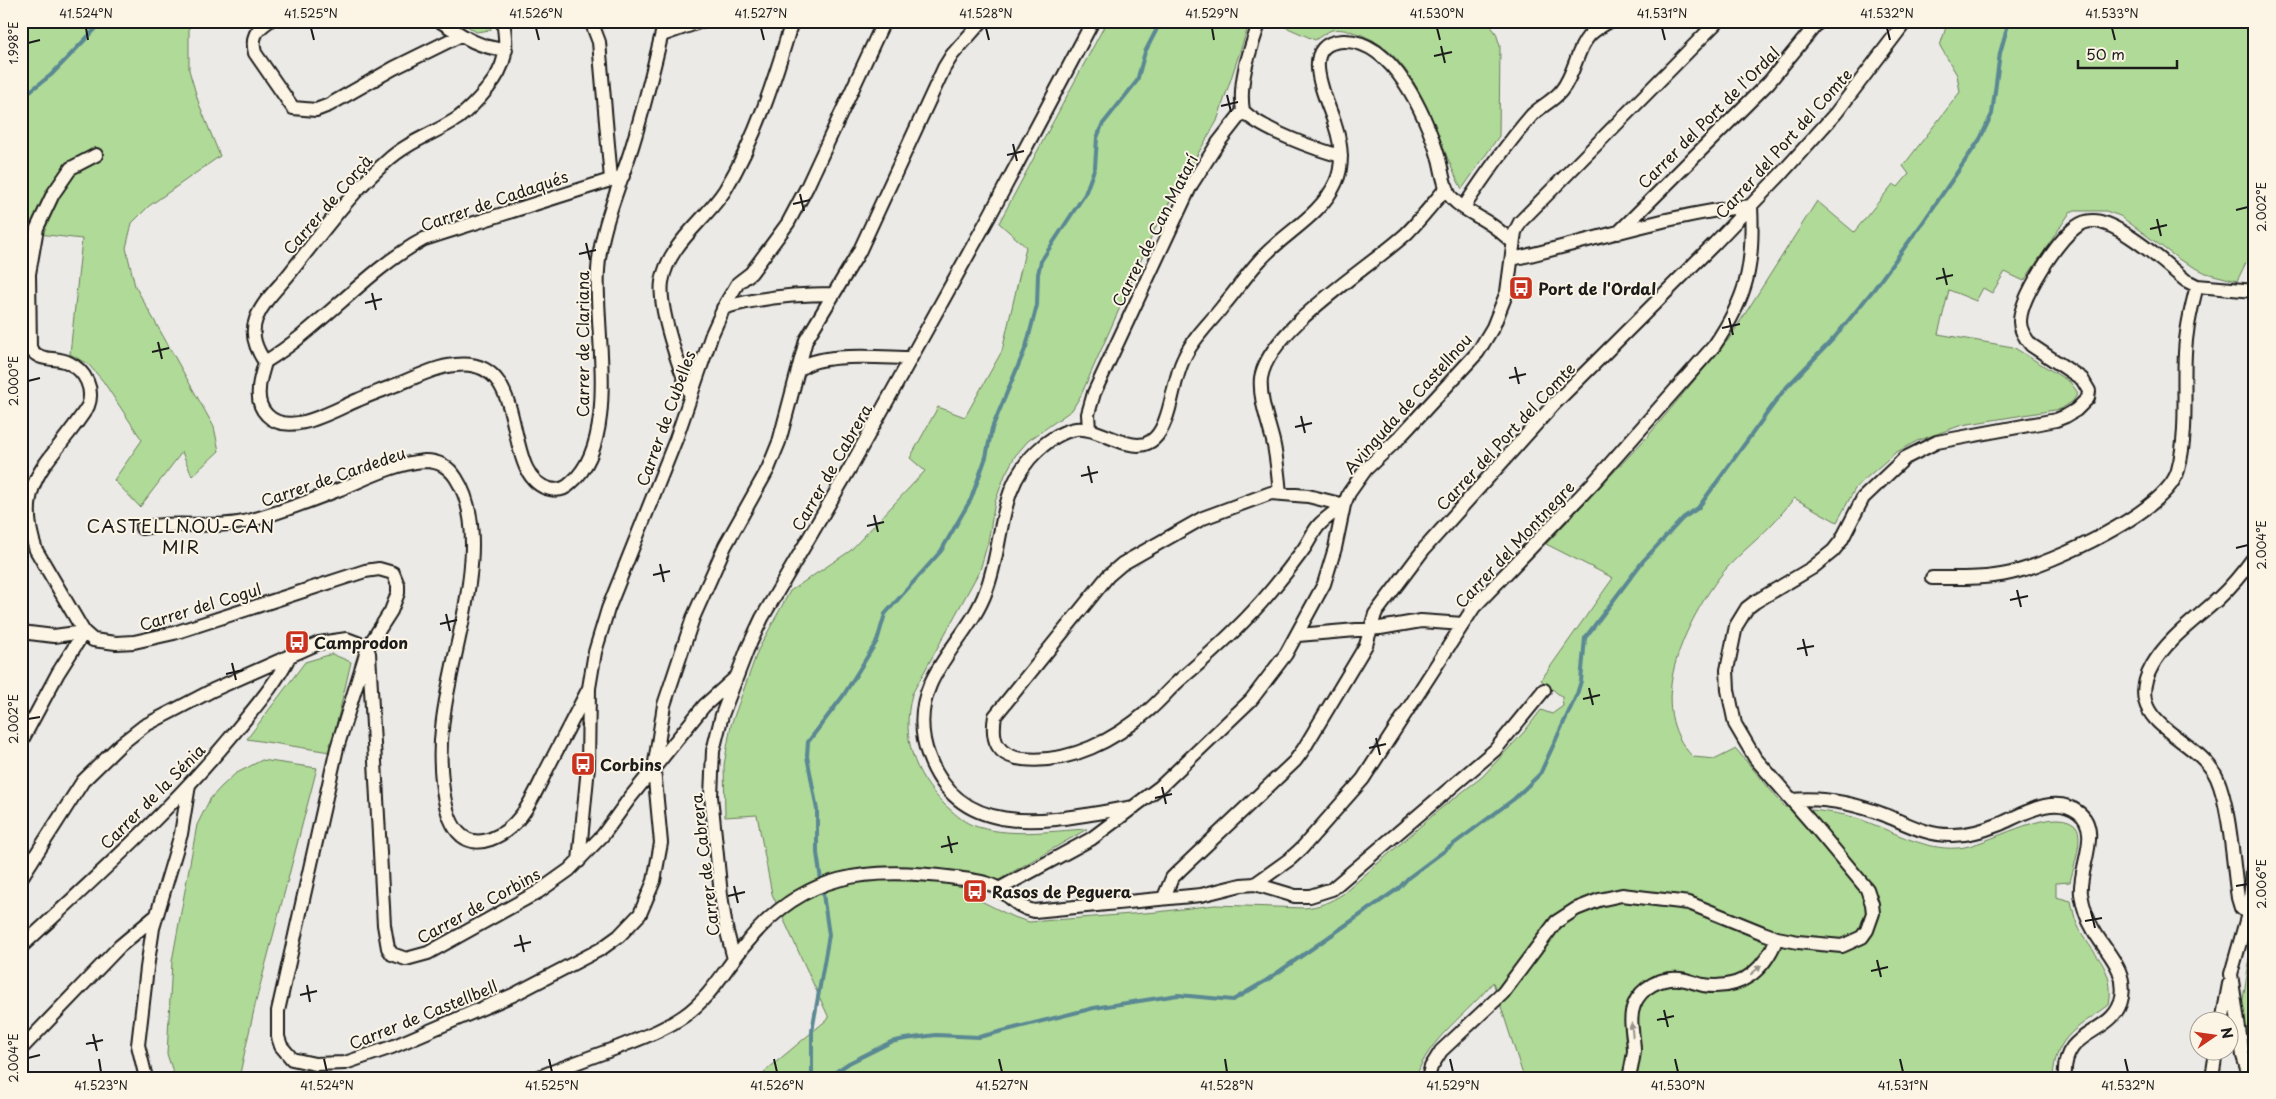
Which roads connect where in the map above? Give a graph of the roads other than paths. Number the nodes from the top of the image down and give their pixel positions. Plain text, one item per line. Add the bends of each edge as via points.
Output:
1 (269, 21) edge
2 (440, 21) edge
3 (503, 21) edge
4 (591, 21) edge
5 (665, 21) edge
6 (702, 21) edge
7 (792, 21) edge
8 (884, 21) edge
9 (982, 21) edge
10 (1093, 21) edge
11 (1260, 21) edge
12 (1610, 21) edge
13 (1718, 21) edge
14 (1818, 21) edge
15 (1906, 21) edge
16 (461, 35) junction
17 (662, 35) junction
18 (506, 50) junction
19 (1243, 111) junction
20 (96, 155) dead end
21 (1342, 156) junction
22 (617, 177) junction
23 (1447, 187) junction
24 (1751, 206) junction
25 (1464, 207) junction
26 (1617, 234) junction
27 (1513, 242) junction
28 (1512, 259) junction
29 (2197, 286) junction
30 (2255, 291) edge
31 (834, 294) junction
32 (723, 308) junction
33 (910, 358) junction
34 (265, 362) junction
35 (799, 370) junction
36 (691, 396) junction
37 (1089, 430) junction
38 (21, 478) edge
39 (32, 488) junction
40 (1280, 493) junction
41 (1344, 505) junction
42 (142, 528) dead end
43 (2255, 556) edge
44 (1932, 578) dead end
45 (1463, 624) junction
46 (1370, 628) junction
47 (21, 632) edge
48 (84, 632) junction
49 (1298, 635) junction
50 (368, 647) junction
51 (290, 655) junction
52 (737, 676) junction
53 (589, 688) junction
54 (1544, 690) dead end
55 (21, 742) edge
56 (654, 768) junction
57 (189, 785) junction
58 (1792, 800) junction
59 (1134, 807) junction
60 (2255, 857) edge
61 (579, 861) junction
62 (21, 878) edge
63 (1255, 884) junction
64 (999, 889) junction
65 (1164, 897) junction
66 (2248, 914) junction
67 (157, 916) junction
68 (1777, 938) junction
69 (21, 947) edge
70 (734, 959) junction
71 (2231, 974) junction
72 (2224, 1012) edge
73 (21, 1050) edge
74 (2214, 1062) edge
75 (142, 1075) edge
76 (537, 1078) edge
77 (1428, 1078) edge
78 (1629, 1078) edge
79 (2065, 1078) edge
80 (2212, 1078) edge
81 (2250, 1078) edge

1 - 16 street via 254,35 255,53 293,108 305,110 329,105
2 - 16 street
3 - 18 street, Carrer de Corçà
4 - 22 street via 599,42
5 - 17 street, Carrer de Clariana
6 - 17 street
7 - 36 street via 759,120 742,159 717,202 672,254 661,283 666,316
8 - 32 street, Carrer de Cubelles via 788,224 751,273 738,283
9 - 31 street via 952,54 944,68 859,252
10 - 33 street, Carrer de Cabrera
11 - 19 street via 1246,64
12 - 25 street via 1589,35 1574,71 1561,90 1518,131
13 - 27 street, Avinguda de Castellnou via 1532,208 1520,222
14 - 26 street, Carrer del Port de l'Ordal via 1769,82
15 - 24 street, Carrer del Port del Comte via 1836,113
16 - 18 street via 487,48
17 - 22 street, Carrer de Clariana via 641,117
18 - 34 street, Carrer de Corçà via 503,66 476,103 458,118 388,160 354,194 269,297 256,320 254,332 258,351
19 - 21 street via 1252,120 1315,148
19 - 37 street, Carrer de Can Matarí via 1218,142 1191,185 1094,393 1088,414
20 - 39 street via 71,168 53,194 37,228 29,274 30,348 34,354 68,362 78,369 90,389 91,398
21 - 23 street via 1321,84 1318,57 1330,44 1348,41 1359,43 1389,62 1407,86 1431,136
21 - 37 street via 1335,184 1321,205 1260,259 1185,355 1166,421 1155,438 1140,445 1126,444
22 - 34 street, Carrer de Cadaqués via 424,239 404,250 284,350
22 - 34 street, Carrer de Clariana via 598,268 599,424 580,474 563,489 543,488 530,474 502,388 483,367 472,363 449,366 298,424 272,420 263,412 258,391
23 - 25 street via 1451,197
23 - 40 street via 1407,232 1297,324 1270,355 1261,379 1262,396 1277,460
24 - 26 street via 1722,208
24 - 45 street, Carrer del Montnegre via 1752,249 1746,288 1720,338 1594,482 1474,607
24 - 46 street, Carrer del Port del Comte via 1556,402 1458,511 1385,599
25 - 27 street
26 - 28 street
27 - 28 street, Avinguda de Castellnou
28 - 41 street, Avinguda de Castellnou via 1507,292 1493,327 1478,352 1366,469
29 - 30 street
29 - 44 street via 2185,351 2178,469 2170,488 2127,521 2032,567 1978,578
29 - 58 street via 2109,224 2095,221 2076,226 2031,289 2020,323 2031,345 2087,384 2088,398 2084,404 2056,420 1936,442 1905,458 1863,498 1833,550 1812,568 1748,608 1736,626 1729,655 1730,705 1735,724 1755,758
31 - 32 street via 770,297
31 - 35 street via 806,340
32 - 36 street, Carrer de Cubelles
33 - 35 street via 842,357 804,364
33 - 52 street, Carrer de Cabrera via 762,618
35 - 56 street, Carrer de Castellbell via 776,451 725,546 693,618 664,705
36 - 53 street, Carrer de Cubelles via 608,609 595,652
37 - 59 street via 1076,429 1056,436 1026,462 1016,479 1004,508 994,568 985,596 930,685 923,708 922,731 932,766 943,785 977,813 995,818 1031,820
38 - 39 street
39 - 48 street via 29,520 36,550
40 - 41 street
40 - 41 street via 1271,493 1203,518 1122,564 1108,576 995,716 994,739 1000,748 1010,756 1023,759 1050,759 1096,746 1126,729 1227,640 1270,592 1319,525
41 - 49 street, Avinguda de Castellnou via 1324,584
42 - 53 street, Carrer de Cardedeu via 248,522 374,475 425,461 445,466 452,472 465,497 470,520 471,559 441,746 444,794 449,813 456,829 470,842 490,840 520,818
43 - 66 street via 2231,586 2159,656 2147,676 2144,698 2152,717 2206,763 2218,780 2238,898 2241,908
45 - 46 street via 1421,621
45 - 63 street, Carrer del Montnegre via 1363,779 1302,848
46 - 49 street
46 - 65 street, Carrer del Port del Comte via 1366,645 1295,761 1172,878
47 - 48 street via 54,636
48 - 50 street, Carrer del Cogul via 93,640 134,642 192,627 365,571 386,570 396,578 398,593 391,611
48 - 55 street
49 - 59 street, Avinguda de Castellnou via 1251,700 1167,781
50 - 51 street via 347,639 334,639
50 - 56 street, Carrer de Castellbell via 338,748 281,997 278,1037 292,1059 330,1065 392,1048 513,995 619,936 640,914 658,865 661,843
50 - 61 street, Carrer de Corbins via 384,925 392,954 406,959 428,952 538,892
51 - 57 street, Carrer de la Sénia via 274,684
51 - 62 street via 172,710 120,744 83,781
52 - 56 street, Carrer de Corbins via 704,706
52 - 70 street, Carrer de Cabrera via 722,715 711,772 726,928
53 - 61 street, Carrer de Cubelles via 588,767
54 - 63 street via 1495,750 1332,889 1310,896 1295,896
56 - 61 street, Carrer de Corbins
57 - 67 street via 181,834
57 - 69 street, Carrer de la Sénia
58 - 68 street via 1866,889 1873,913 1862,937 1849,944 1834,946
58 - 79 street via 1823,800 1857,806 1922,831 1946,836 1977,832 2051,805 2062,805 2079,812 2090,832 2080,878 2081,894 2093,930 2116,962 2122,997 2112,1018 2068,1051
59 - 64 street, Avinguda de Castellnou via 1091,839
60 - 66 street
63 - 65 street via 1201,895
64 - 65 street via 1017,905 1034,911
64 - 70 street via 981,882 924,874 896,872 852,876 815,887 774,912
66 - 71 street
67 - 73 street via 120,946
67 - 75 street via 138,1045
68 - 77 street via 1689,903 1622,896 1590,903 1556,922 1504,993 1441,1051
78 -> 68 street via 1634,1051 1634,1005 1650,985 1669,979 1712,986 1732,984 1757,972
70 - 76 street via 711,992 670,1025
71 - 72 street
71 - 81 street via 2243,1056
74 - 80 street

